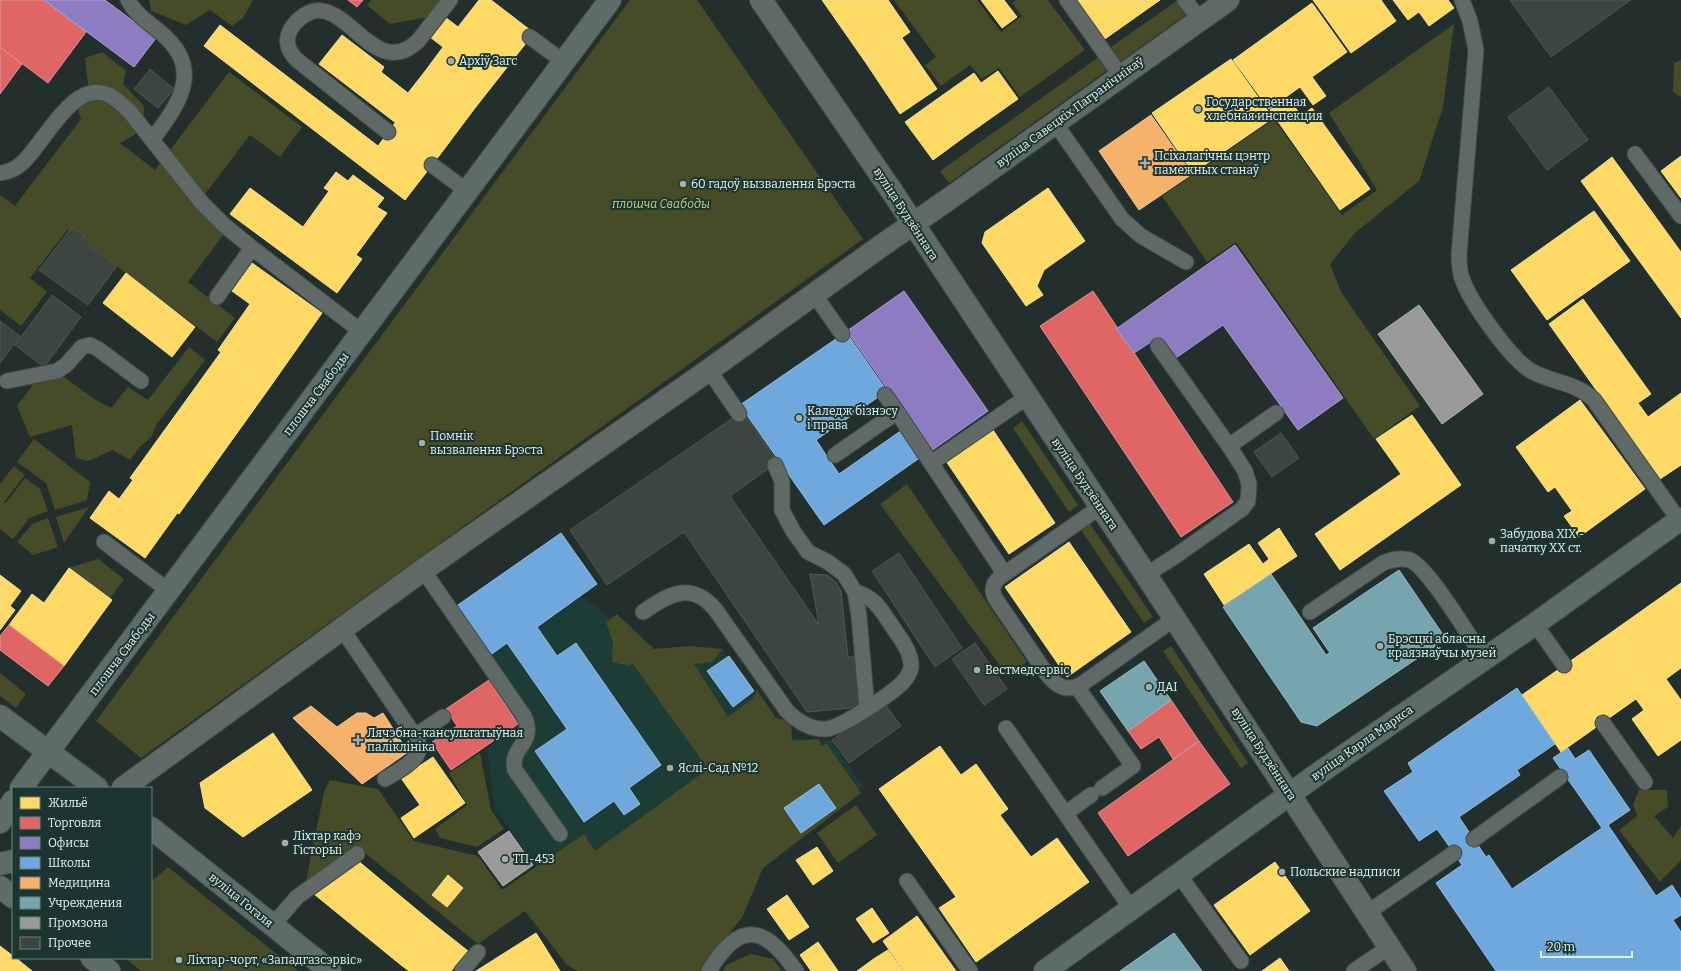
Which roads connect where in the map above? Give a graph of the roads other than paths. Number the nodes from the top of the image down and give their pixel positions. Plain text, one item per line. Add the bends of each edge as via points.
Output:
1 (128, 0) edge
2 (450, 0) edge
3 (610, 0) edge
4 (761, 0) edge
5 (1067, 0) edge
6 (1185, 0) edge
7 (1228, 0) edge
8 (1462, 0) edge
9 (1200, 20) junction
10 (530, 37) dead end
11 (564, 62) junction
12 (1121, 76) junction
13 (1055, 123) junction
14 (388, 132) dead end
15 (152, 140) junction
16 (1635, 154) dead end
17 (432, 166) dead end
18 (0, 173) edge
19 (467, 191) junction
20 (1681, 216) edge
21 (912, 223) junction
22 (252, 248) junction
23 (1186, 262) dead end
24 (814, 294) junction
25 (217, 297) dead end
26 (362, 332) junction
27 (842, 334) dead end
28 (1158, 346) dead end
29 (709, 370) junction
30 (141, 381) dead end
31 (2, 382) edge
32 (885, 395) dead end
33 (1027, 397) junction
34 (897, 412) junction
35 (1276, 413) dead end
36 (739, 414) dead end
37 (1229, 446) junction
38 (835, 456) dead end
39 (931, 463) junction
40 (775, 465) dead end
41 (1100, 507) junction
42 (1680, 521) edge
43 (104, 542) dead end
44 (423, 570) junction
45 (1004, 573) junction
46 (1146, 575) junction
47 (169, 591) junction
48 (855, 592) junction
49 (642, 612) dead end
50 (1310, 612) dead end
51 (1174, 619) junction
52 (1535, 624) junction
53 (342, 629) junction
54 (1484, 658) junction
55 (1564, 666) dead end
56 (1077, 687) junction
57 (867, 708) junction
58 (0, 716) edge
59 (443, 717) dead end
60 (1603, 722) dead end
61 (1006, 728) dead end
62 (415, 736) junction
63 (47, 751) junction
64 (1560, 777) dead end
65 (385, 779) dead end
66 (1645, 782) dead end
67 (22, 787) edge
68 (96, 787) edge
69 (124, 787) edge
70 (1290, 794) junction
71 (12, 803) edge
72 (1066, 814) junction
73 (0, 822) edge
74 (152, 829) edge
75 (560, 834) dead end
76 (1474, 839) dead end
77 (1454, 853) dead end
78 (357, 854) dead end
79 (12, 861) edge
80 (0, 864) edge
81 (1179, 875) junction
82 (907, 880) dead end
83 (0, 887) edge
84 (12, 896) edge
85 (1132, 910) junction
86 (1367, 913) junction
87 (273, 925) junction
88 (1389, 947) junction
89 (478, 952) dead end
90 (93, 959) edge
91 (1241, 961) dead end
92 (109, 971) edge
93 (330, 971) edge
94 (462, 971) edge
95 (709, 971) edge
96 (796, 971) edge
97 (970, 971) edge
98 (1046, 971) edge
99 (1354, 971) edge
100 (1405, 971) edge

1 - 15 lane via 135,12 172,44 183,66 184,82 180,99
2 - 14 lane via 418,41 397,52 381,49 334,15 321,10 303,16 288,36 288,45 297,60
3 - 11 main road, плошча Свабоды
4 - 21 street, вуліца Будзённага
5 - 12 lane
6 - 9 lane
7 - 9 street, вуліца Савецкіх Пагранічнікаў
8 - 42 lane via 1470,21 1476,50 1459,254 1462,278 1467,290 1506,348 1522,365 1577,387 1594,400
9 - 12 street, вуліца Савецкіх Пагранічнікаў
10 - 11 lane
11 - 19 main road, плошча Свабоды
12 - 13 street, вуліца Савецкіх Пагранічнікаў
13 - 21 street, вуліца Савецкіх Пагранічнікаў
13 - 23 lane via 1122,219 1141,236
15 - 18 lane via 117,99 102,92 94,92 80,97 66,109 22,164
15 - 22 lane via 202,204
16 - 20 lane
17 - 19 lane
19 - 26 main road, плошча Свабоды
21 - 24 street
21 - 33 street, вуліца Будзённага
22 - 25 lane
22 - 26 lane
24 - 27 lane
24 - 29 street
26 - 47 main road, плошча Свабоды
28 - 37 lane
29 - 36 lane
29 - 44 street
30 - 31 lane via 90,345 82,346 66,365 57,371
32 - 34 lane
33 - 39 lane
33 - 41 street, вуліца Будзённага
34 - 38 lane
34 - 39 lane
35 - 37 lane
37 - 46 lane via 1245,471 1249,484 1248,501 1234,515
39 - 45 lane
40 - 48 lane via 782,482 782,510 793,531 808,552 844,574
41 - 45 lane
41 - 46 street, вуліца Будзённага
42 - 52 main road, вуліца Карла Маркса
43 - 47 lane
44 - 53 street
44 - 75 lane via 524,716 529,729 528,735 514,760 515,770
45 - 56 lane via 994,584 995,598 1050,679 1066,688
46 - 51 street, вуліца Будзённага
47 - 63 main road, плошча Свабоды
48 - 57 lane via 860,616
48 - 57 lane via 868,596 879,606 911,660 910,673 902,683
49 - 57 lane via 674,594 683,592 701,596 715,609 787,711 809,727 828,729
50 - 54 lane via 1383,563 1395,559 1409,560 1418,564 1428,575
51 - 56 lane
51 - 70 street, вуліца Будзённага
52 - 54 main road, вуліца Карла Маркса
52 - 55 lane
53 - 62 lane
53 - 69 street
54 - 70 main road, вуліца Карла Маркса
56 - 72 lane via 1133,766
58 - 63 main road
59 - 62 lane
60 - 66 lane
61 - 72 lane
62 - 65 lane via 420,745 416,757
63 - 67 main road, плошча Свабоды
63 - 68 main road
64 - 76 lane
70 - 81 main road, вуліца Карла Маркса
70 - 86 street, вуліца Будзённага
71 - 73 main road
72 - 85 lane
74 - 87 main road, вуліца Гогаля
77 - 86 lane
78 - 87 lane via 297,896
79 - 80 street
81 - 85 main road, вуліца Карла Маркса
81 - 91 lane
82 - 97 lane
83 - 84 main road
85 - 98 main road, вуліца Карла Маркса
86 - 88 street, вуліца Будзённага
87 - 93 main road, вуліца Гогаля
88 - 99 lane
88 - 100 street, вуліца Будзённага
89 - 94 lane
90 - 92 main road
95 - 96 lane via 727,945 744,935 751,934 759,935 776,946

